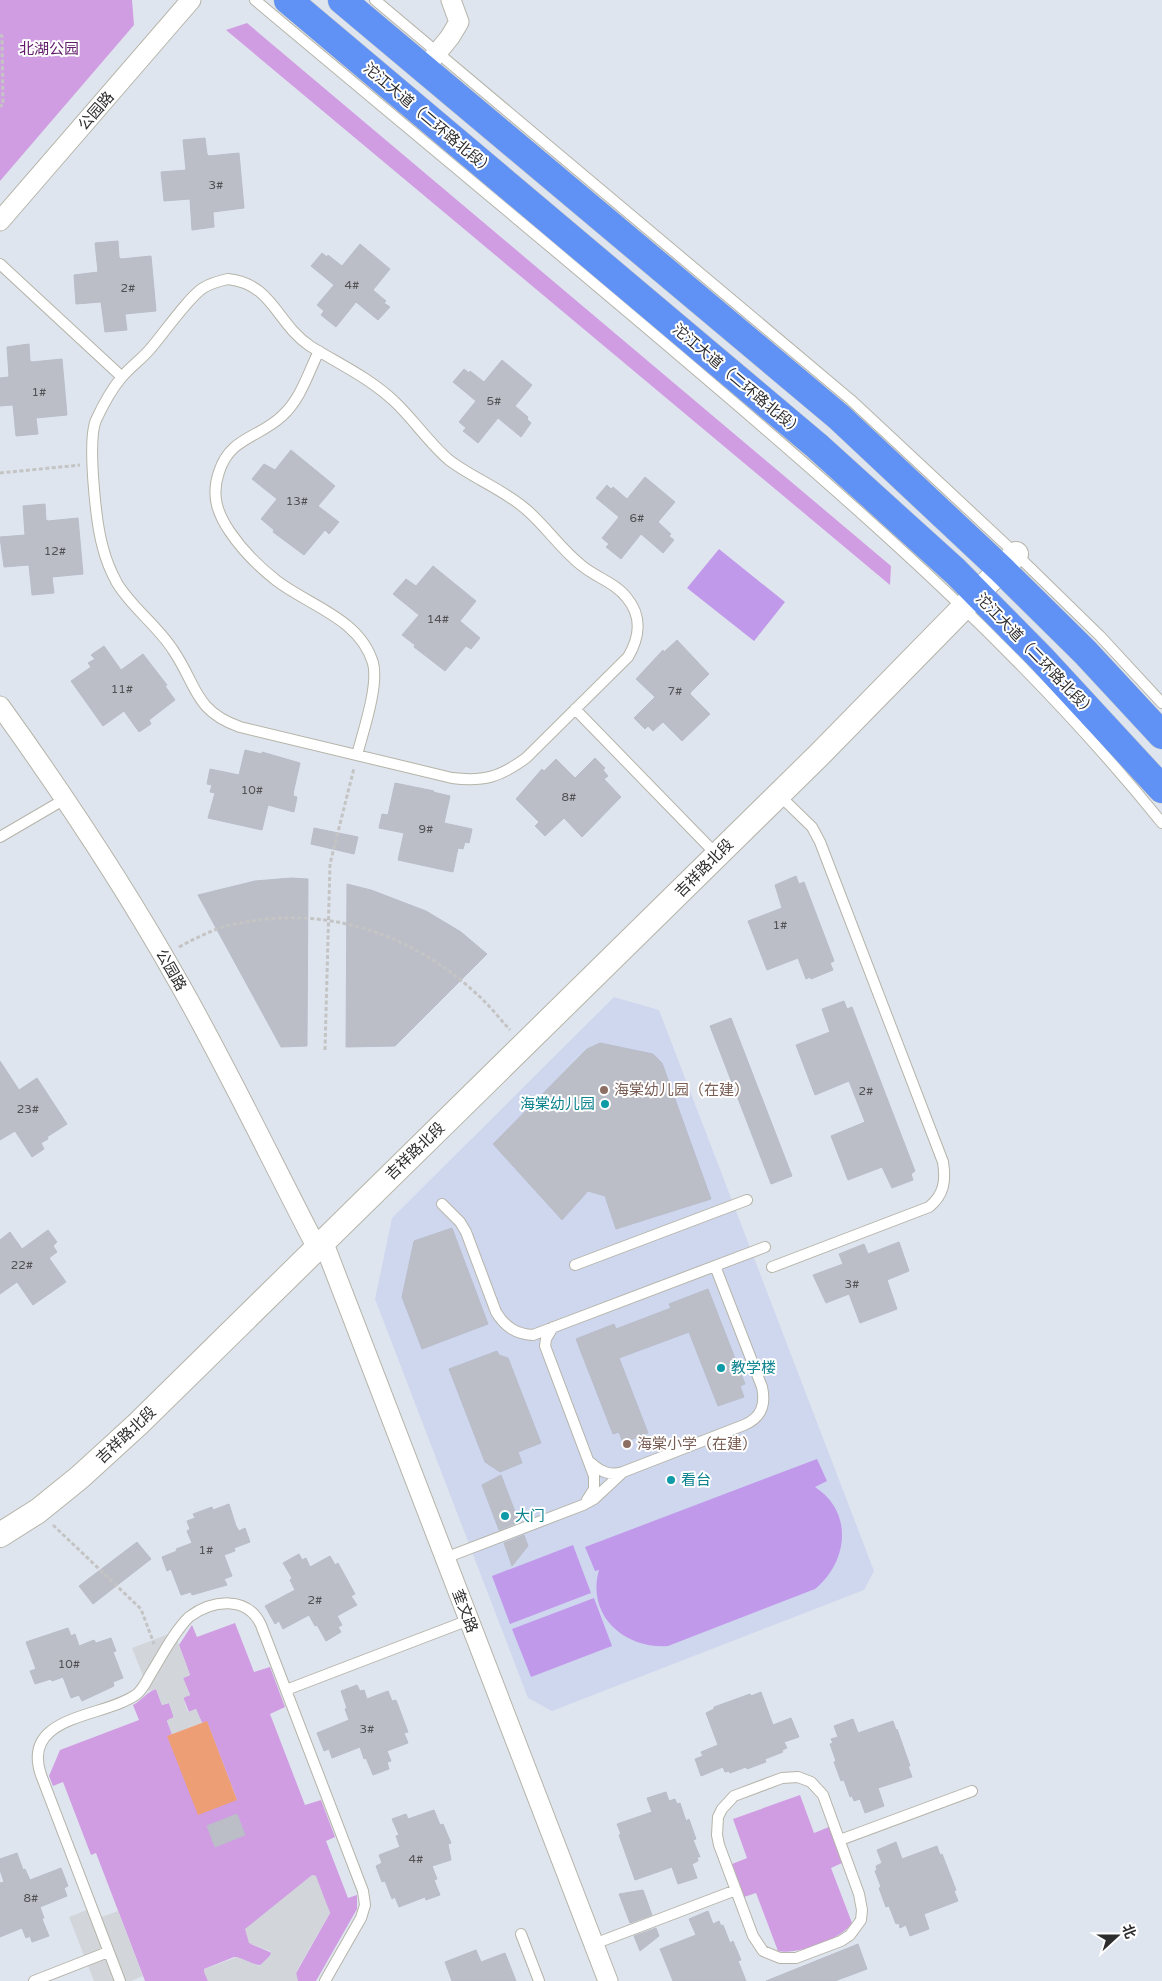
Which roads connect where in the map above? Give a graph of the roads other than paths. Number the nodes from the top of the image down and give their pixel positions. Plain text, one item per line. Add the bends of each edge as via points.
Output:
1 (191, 0) edge
2 (255, 0) edge
3 (288, 0) edge
4 (342, 0) edge
5 (375, 0) edge
6 (451, 0) edge
7 (430, 60) junction
8 (0, 221) edge
9 (0, 264) edge
10 (319, 351) junction
11 (122, 377) junction
12 (1009, 562) junction
13 (970, 601) junction
14 (1162, 703) edge
15 (0, 706) edge
16 (575, 709) junction
17 (1162, 735) edge
18 (357, 755) junction
19 (1162, 789) edge
20 (779, 795) junction
21 (65, 799) junction
22 (1162, 823) edge
23 (0, 837) edge
24 (717, 855) junction
25 (747, 1200) dead end
26 (442, 1204) dead end
27 (320, 1245) junction
28 (765, 1247) dead end
29 (575, 1265) dead end
30 (715, 1266) junction
31 (772, 1267) dead end
32 (554, 1327) junction
33 (525, 1334) junction
34 (546, 1351) junction
35 (589, 1460) junction
36 (623, 1472) junction
37 (583, 1505) junction
38 (0, 1535) edge
39 (445, 1558) junction
40 (469, 1620) junction
41 (286, 1690) junction
42 (972, 1791) dead end
43 (840, 1840) junction
44 (736, 1890) junction
45 (521, 1934) dead end
46 (594, 1944) junction
47 (108, 1952) junction
48 (34, 1981) edge
49 (120, 1981) edge
50 (325, 1981) edge
51 (539, 1981) edge
52 (608, 1981) edge

1 - 8 street, 公园路
2 - 13 lane
3 - 13 highway, 沱江大道（二环路北段） via 817,446 955,571
4 - 7 highway
5 - 7 lane
6 - 7 street via 459,22
7 - 12 highway via 839,418
9 - 11 lane
10 - 11 lane via 296,334 253,285 228,279 202,289
10 - 16 lane via 345,365 395,401 448,459 528,510 581,566 626,596 634,607 638,620 635,646 628,657
10 - 18 lane via 293,405 268,427 234,447 224,458 214,487 222,521 255,563 278,582 343,622 367,648 375,682
11 - 18 lane via 108,396 95,422 92,437 99,532 103,550 118,583 173,649 209,711 240,727
12 - 13 street, 吉祥路北段
12 - 14 lane via 1100,636
12 - 17 highway via 1085,652
13 - 19 highway, 沱江大道（二环路北段） via 1041,658
13 - 20 street, 吉祥路北段
13 - 22 lane via 1028,672 1138,792
15 - 21 street, 公园路
16 - 18 lane via 526,758 513,768 486,779 452,778
16 - 24 lane
20 - 24 street, 吉祥路北段
20 - 31 lane via 812,827 820,842 943,1162 945,1184 936,1201 920,1211
21 - 23 lane
21 - 27 street, 公园路 via 180,984
24 - 27 street, 吉祥路北段
25 - 29 lane
26 - 33 lane via 466,1232 501,1321 508,1328
27 - 38 street, 吉祥路北段 via 80,1478
27 - 39 street, 奎文路
28 - 30 lane
30 - 32 lane
30 - 36 lane via 762,1387 761,1412 758,1418 744,1425
32 - 33 lane via 533,1335
32 - 34 lane via 546,1339
33 - 34 lane via 539,1342
34 - 35 lane
35 - 36 lane via 605,1473
35 - 37 lane via 594,1489
36 - 37 lane
37 - 39 lane
39 - 40 street, 奎文路
40 - 41 lane
40 - 46 street, 奎文路
41 - 47 lane via 258,1618 250,1610 234,1603 217,1604 189,1617 137,1694 57,1726 44,1737 37,1754 41,1775
41 - 50 lane via 364,1895 361,1918
42 - 43 lane
43 - 44 lane via 823,1795 818,1787 804,1778 782,1778 734,1796 722,1809 716,1827 719,1845
43 - 44 lane via 862,1910 856,1928 842,1941 796,1958 771,1955 752,1936
44 - 46 lane
45 - 51 lane
46 - 52 street, 奎文路
47 - 48 lane
47 - 49 lane

